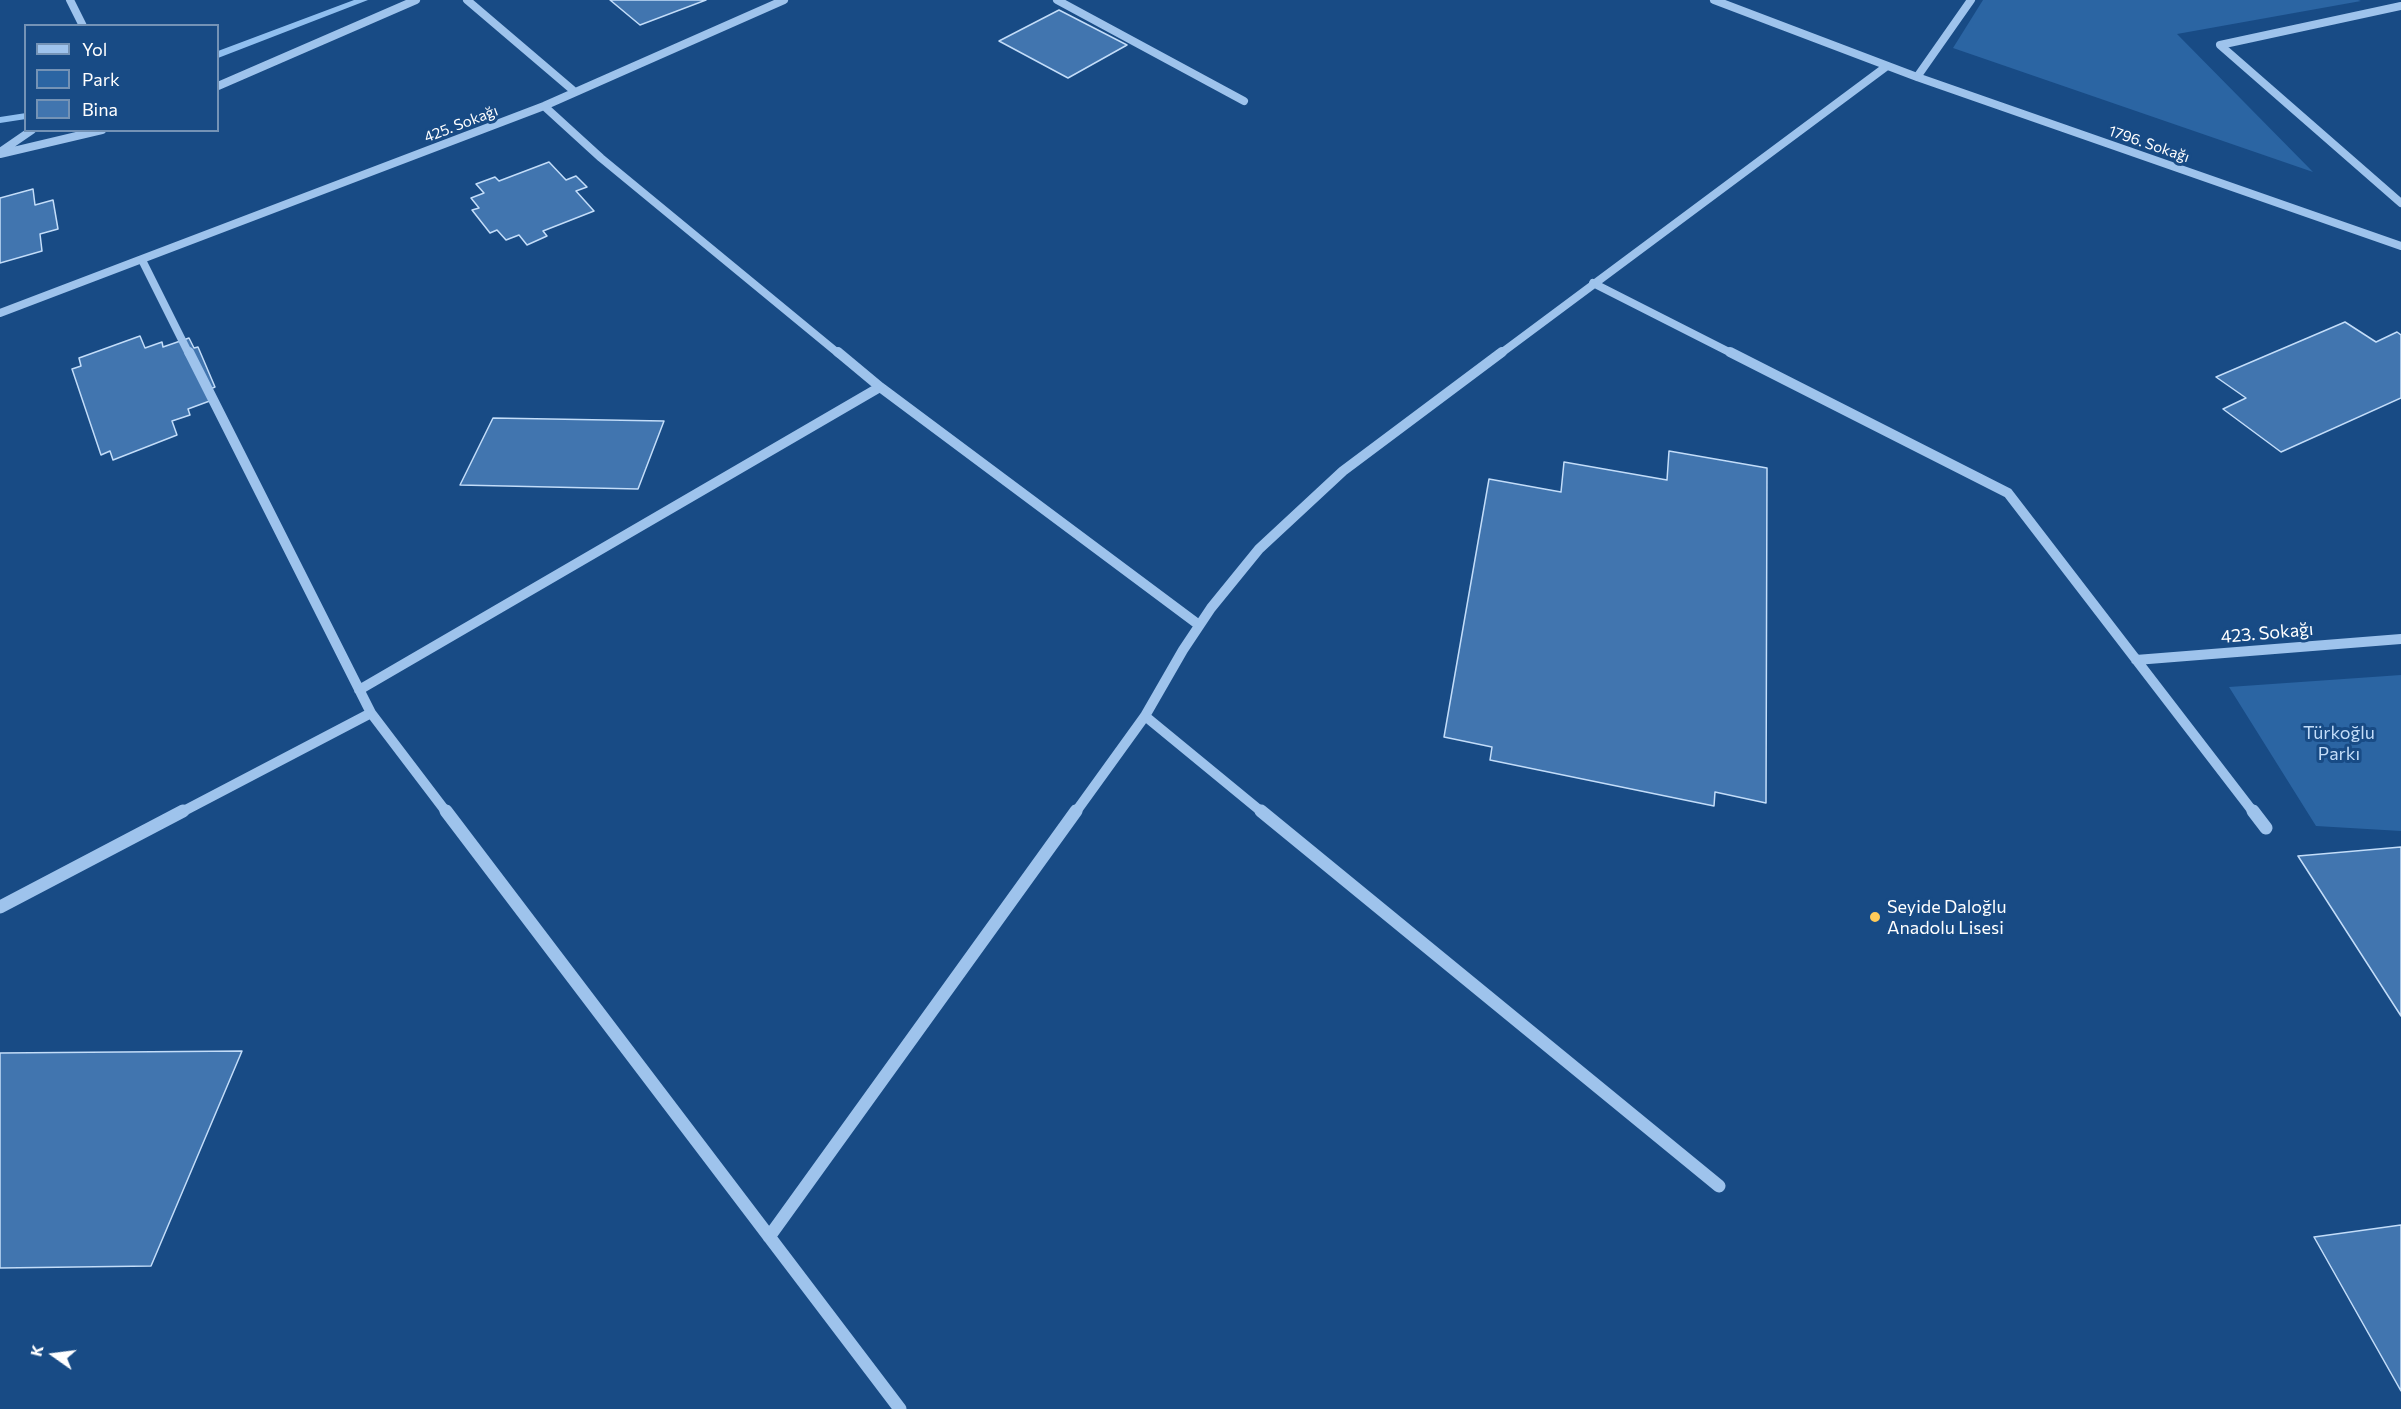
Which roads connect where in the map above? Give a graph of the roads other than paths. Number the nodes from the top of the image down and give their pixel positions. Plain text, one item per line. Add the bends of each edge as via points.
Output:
1 (70, 0) edge
2 (416, 0) edge
3 (467, 0) edge
4 (784, 0) edge
5 (1057, 0) edge
6 (1714, 0) edge
7 (1971, 0) edge
8 (2401, 6) edge
9 (82, 24) edge
10 (1887, 66) junction
11 (1917, 77) junction
12 (219, 86) edge
13 (575, 93) junction
14 (1244, 101) dead end
15 (544, 106) junction
16 (29, 132) edge
17 (93, 132) edge
18 (0, 153) edge
19 (2401, 203) edge
20 (2401, 246) edge
21 (142, 260) junction
22 (1593, 283) junction
23 (0, 313) edge
24 (880, 387) junction
25 (1199, 625) junction
26 (2401, 639) edge
27 (2136, 660) junction
28 (359, 690) junction
29 (371, 713) junction
30 (1145, 716) junction
31 (2266, 828) dead end
32 (0, 907) edge
33 (1719, 1186) dead end
34 (770, 1238) junction
35 (900, 1409) edge

1 - 9 street
2 - 12 street
3 - 13 street
4 - 13 street, 425. Sokağı
5 - 14 street
6 - 10 street, 1796. Sokağı
7 - 11 street
8 - 19 street via 2220,45
10 - 11 street, 1796. Sokağı
10 - 22 street
11 - 20 street, 1796. Sokağı
13 - 15 street, 425. Sokağı
15 - 21 street, 425. Sokağı
15 - 24 street via 601,158
16 - 18 street
17 - 18 street
21 - 23 street, 425. Sokağı
21 - 28 street
22 - 25 street via 1300,508 1258,549
22 - 27 street via 2008,494
24 - 25 street
24 - 28 street
25 - 30 street
26 - 27 street, 423. Sokağı
27 - 31 street
28 - 29 street
29 - 32 street
29 - 34 street
30 - 33 street
30 - 34 street
34 - 35 street

